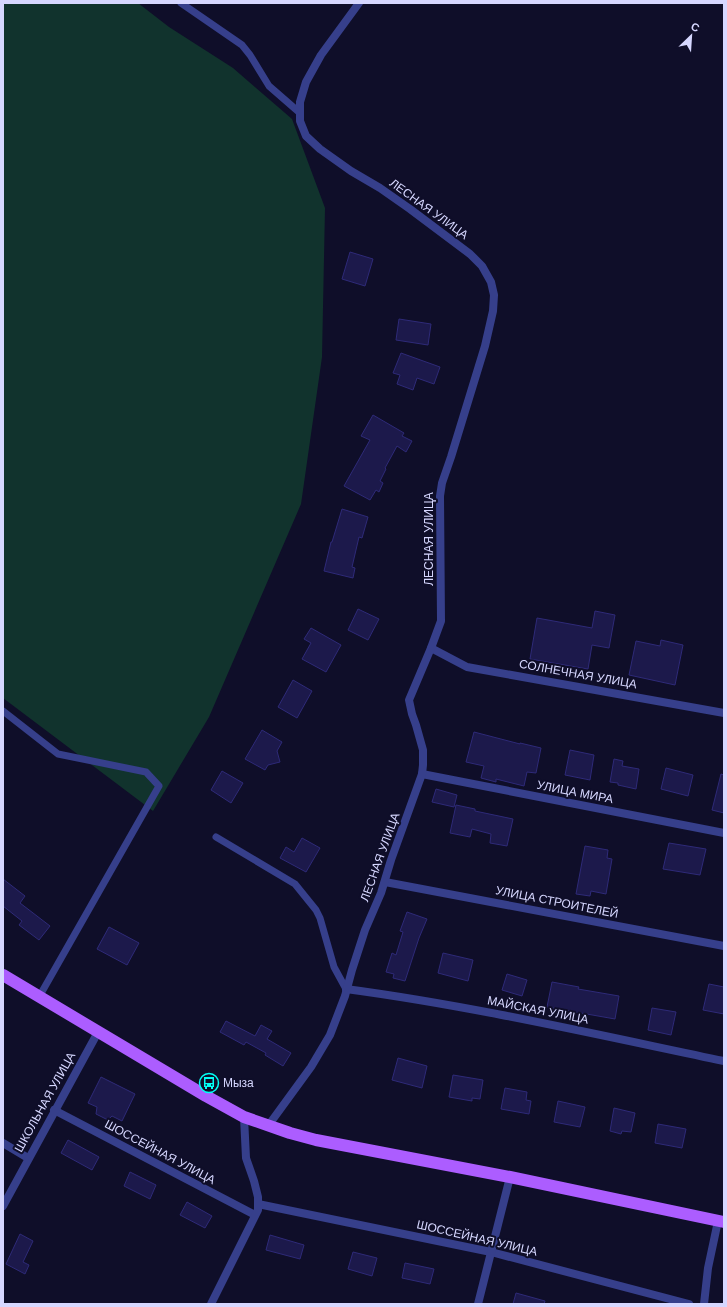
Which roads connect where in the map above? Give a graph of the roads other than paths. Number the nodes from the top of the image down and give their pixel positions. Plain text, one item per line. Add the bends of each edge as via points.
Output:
1 (181, 3) edge
2 (359, 3) edge
3 (300, 113) junction
4 (432, 648) junction
5 (3, 711) edge
6 (724, 713) edge
7 (422, 774) junction
8 (724, 833) edge
9 (216, 837) dead end
10 (385, 882) junction
11 (724, 946) edge
12 (3, 975) edge
13 (346, 989) junction
14 (40, 997) junction
15 (98, 1032) junction
16 (724, 1061) edge
17 (54, 1110) junction
18 (244, 1117) junction
19 (268, 1126) junction
20 (3, 1143) edge
21 (28, 1158) junction
22 (510, 1177) junction
23 (258, 1204) junction
24 (3, 1206) edge
25 (255, 1215) junction
26 (721, 1221) edge
27 (491, 1252) junction
28 (211, 1304) edge
29 (478, 1304) edge
30 (690, 1304) edge
31 (704, 1304) edge

1 - 3 lane via 242,45 269,86
2 - 3 street, ЛЕСНАЯ УЛИЦА via 321,55 306,82 300,102
3 - 4 street, ЛЕСНАЯ УЛИЦА via 300,121 310,141 350,171 410,209 470,254 482,266 491,282 494,295 493,311 485,346 442,483 441,621
4 - 6 street, СОЛНЕЧНАЯ УЛИЦА via 468,667
4 - 7 street, ЛЕСНАЯ УЛИЦА via 409,700 423,750
5 - 14 lane via 58,754 146,772 159,786
7 - 8 street, УЛИЦА МИРА
7 - 10 street, ЛЕСНАЯ УЛИЦА
9 - 13 lane via 295,884 304,893 320,918 334,967
10 - 11 street, УЛИЦА СТРОИТЕЛЕЙ
10 - 13 street, ЛЕСНАЯ УЛИЦА via 365,930
12 - 14 main road
13 - 16 street, МАЙСКАЯ УЛИЦА via 520,1018
13 - 19 street, ЛЕСНАЯ УЛИЦА via 330,1035 311,1067
14 - 15 main road
15 - 17 street, ШКОЛЬНАЯ УЛИЦА
15 - 18 main road
17 - 21 street, ШКОЛЬНАЯ УЛИЦА
17 - 25 street, ШОССЕЙНАЯ УЛИЦА
18 - 19 main road
18 - 23 street via 246,1158
19 - 22 main road via 316,1140
20 - 21 street
21 - 24 street, ШКОЛЬНАЯ УЛИЦА
22 - 26 main road
22 - 27 street
23 - 25 street
23 - 27 street, ШОССЕЙНАЯ УЛИЦА
25 - 28 street
26 - 31 street via 708,1268
27 - 29 street
27 - 30 street, ШОССЕЙНАЯ УЛИЦА

